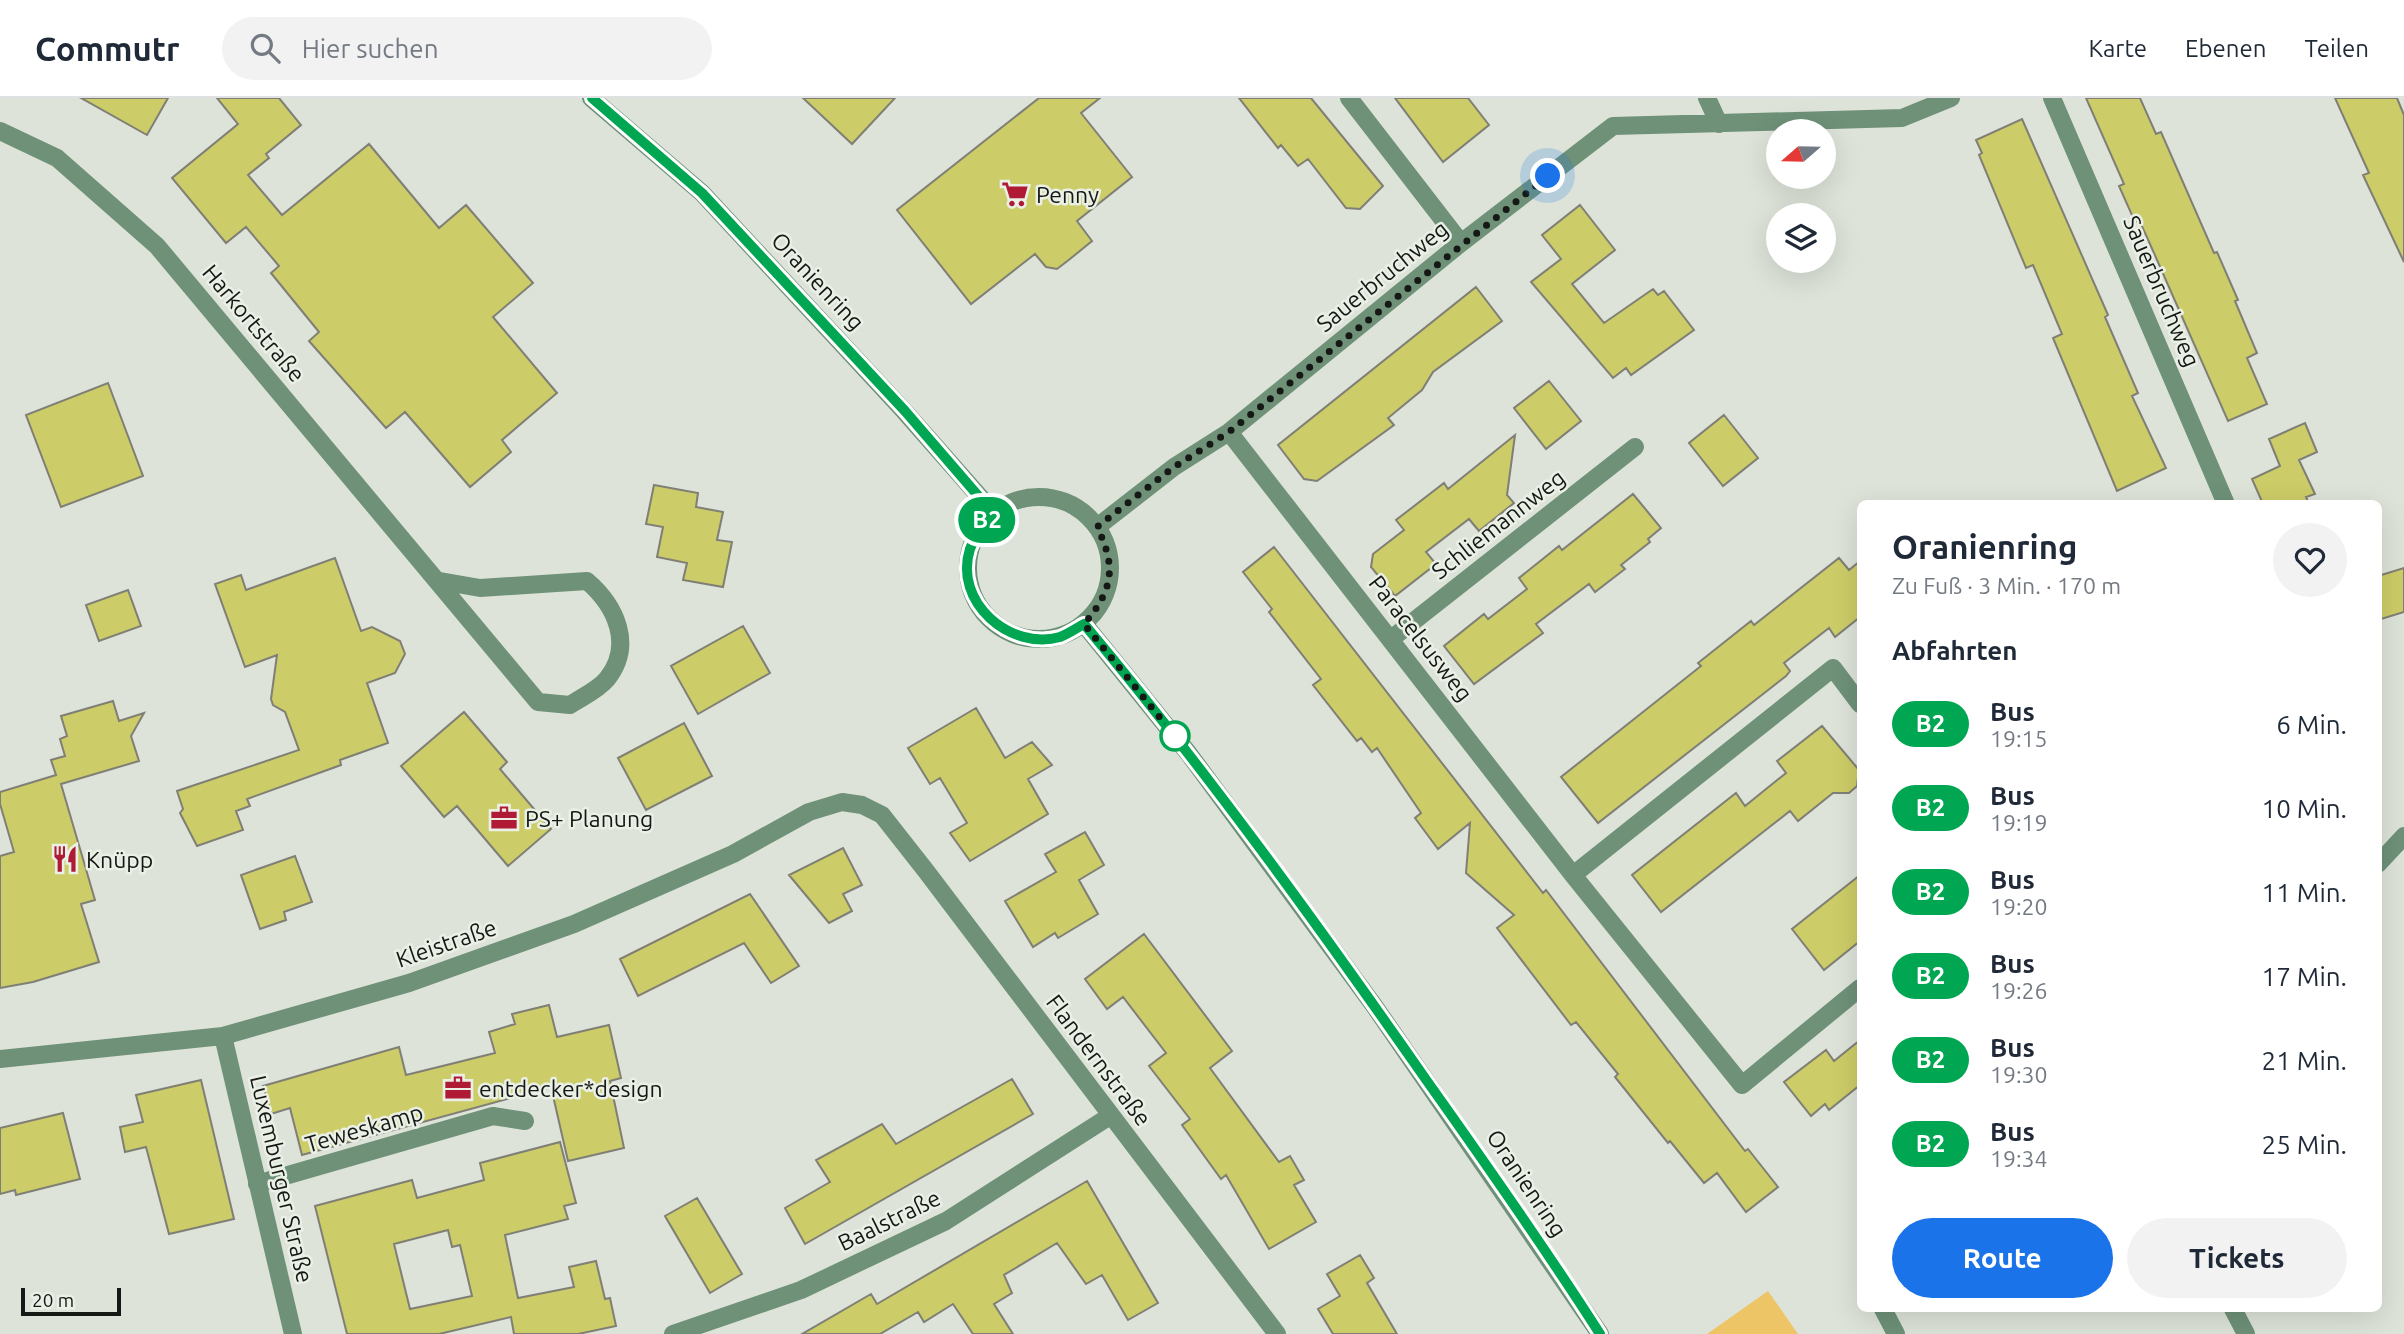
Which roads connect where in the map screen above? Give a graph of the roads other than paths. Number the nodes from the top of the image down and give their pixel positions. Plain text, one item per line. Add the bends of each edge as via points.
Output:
1 (592, 98) edge
2 (1349, 98) edge
3 (1707, 98) edge
4 (1951, 98) edge
5 (2052, 98) edge
6 (1718, 124) junction
7 (0, 131) edge
8 (1461, 243) junction
9 (1229, 432) junction
10 (1635, 447) dead end
11 (2225, 500) edge
12 (993, 513) junction
13 (1097, 527) junction
14 (440, 581) junction
15 (1084, 624) junction
16 (1391, 639) junction
17 (1857, 701) edge
18 (882, 815) joint
19 (2404, 836) edge
20 (2382, 860) edge
21 (1573, 875) junction
22 (1857, 990) edge
23 (223, 1036) junction
24 (0, 1059) edge
25 (1110, 1116) junction
26 (525, 1121) dead end
27 (257, 1184) junction
28 (1885, 1312) edge
29 (2234, 1312) edge
30 (293, 1334) edge
31 (673, 1334) edge
32 (1277, 1334) edge
33 (1600, 1334) edge
34 (1896, 1334) edge
35 (2245, 1334) edge

1 - 12 street, Oranienring via 702,193 905,411
2 - 8 street
3 - 6 street
4 - 6 street, Sauerbruchweg via 1902,118
5 - 11 street, Sauerbruchweg
6 - 8 street, Sauerbruchweg via 1613,126
7 - 14 street, Harkortstraße via 57,158 157,246
8 - 9 street, Sauerbruchweg
9 - 13 street, Sauerbruchweg via 1174,467
9 - 16 street, Paracelsusweg
10 - 16 street, Schliemannweg
12 - 13 street via 1021,499 1049,497 1074,506
12 - 15 street via 979,529 970,551 968,576 975,600 990,620 1010,634 1035,640 1061,636
13 - 15 street via 1108,549 1110,576 1102,603
14 - 14 street, Harkortstraße via 538,702 570,705 606,680 615,666 622,639 616,617 602,594 587,581 480,588
15 - 33 street, Oranienring via 1189,754 1367,995
16 - 21 street, Paracelsusweg
17 - 21 street via 1833,668
18 - 23 street, Kleistraße via 842,802 809,812 733,854 574,924 409,983
18 - 25 street, Flandernstraße
19 - 20 street
21 - 22 street, Paracelsusweg via 1742,1085
23 - 24 street, Kleistraße
23 - 27 street, Luxemburger Straße
25 - 31 street, Baalstraße via 946,1221 801,1290
25 - 32 street, Flandernstraße
26 - 27 street, Teweskamp via 493,1116
27 - 30 street, Luxemburger Straße
28 - 34 street
29 - 35 street

